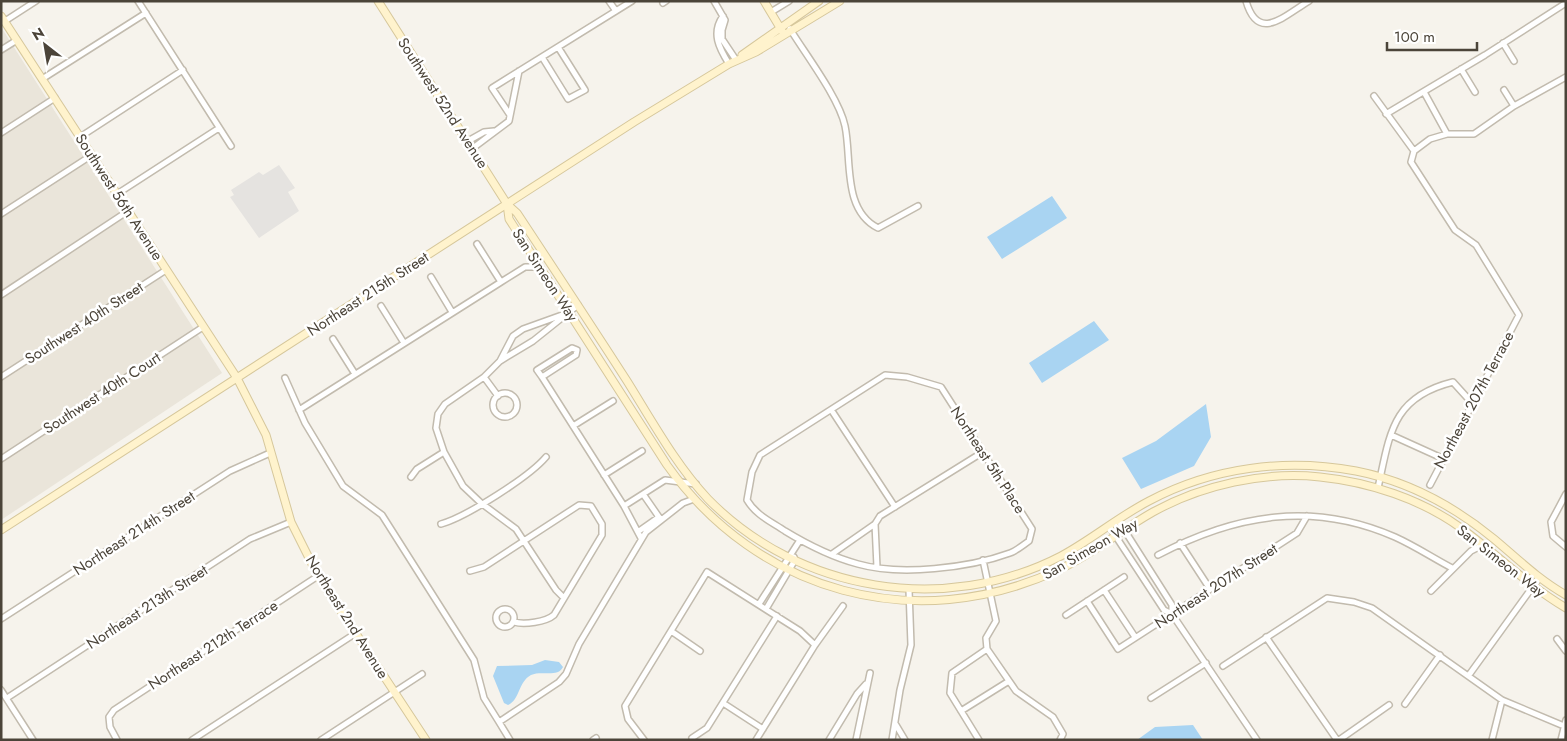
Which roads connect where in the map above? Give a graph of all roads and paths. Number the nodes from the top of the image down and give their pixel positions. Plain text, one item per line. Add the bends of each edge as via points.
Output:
1 (36, 1) edge
2 (138, 1) edge
3 (378, 1) edge
4 (609, 1) edge
5 (632, 1) edge
6 (714, 1) edge
7 (764, 1) edge
8 (789, 1) edge
9 (820, 1) edge
10 (840, 1) edge
11 (1246, 1) edge
12 (1309, 1) edge
13 (1566, 3) edge
14 (616, 11) junction
15 (771, 12) junction
16 (146, 13) junction
17 (3, 19) edge
18 (786, 29) junction
19 (17, 40) junction
20 (1503, 44) junction
21 (558, 47) junction
22 (1, 50) edge
23 (542, 57) junction
24 (1514, 61) dead end
25 (732, 62) junction
26 (1461, 69) junction
27 (183, 70) junction
28 (520, 71) junction
29 (1566, 77) edge
30 (42, 78) junction
31 (1504, 90) dead end
32 (1424, 92) junction
33 (1475, 92) dead end
34 (1374, 96) dead end
35 (55, 98) junction
36 (1514, 106) junction
37 (1386, 114) junction
38 (510, 115) junction
39 (219, 128) junction
40 (494, 131) junction
41 (1, 133) edge
42 (1446, 134) junction
43 (80, 138) junction
44 (468, 141) junction
45 (231, 146) dead end
46 (473, 148) junction
47 (1414, 151) junction
48 (92, 155) junction
49 (117, 194) junction
50 (507, 204) junction
51 (918, 206) dead end
52 (128, 211) junction
53 (1, 214) edge
54 (477, 244) dead end
55 (540, 267) junction
56 (166, 270) junction
57 (430, 277) dead end
58 (501, 282) junction
59 (1, 295) edge
60 (578, 305) junction
61 (381, 306) dead end
62 (452, 312) junction
63 (565, 313) junction
64 (203, 327) junction
65 (333, 339) dead end
66 (404, 343) junction
67 (500, 361) junction
68 (355, 374) junction
69 (1, 377) edge
70 (484, 377) junction
71 (542, 377) junction
72 (236, 378) junction
73 (285, 378) dead end
74 (498, 396) junction
75 (613, 401) dead end
76 (1472, 403) junction
77 (299, 410) junction
78 (832, 411) junction
79 (573, 426) junction
80 (1391, 436) junction
81 (642, 451) dead end
82 (270, 452) junction
83 (444, 452) junction
84 (983, 452) junction
85 (546, 457) dead end
86 (1, 459) edge
87 (1444, 459) junction
88 (670, 469) junction
89 (604, 475) junction
90 (411, 477) dead end
91 (1380, 477) junction
92 (665, 480) junction
93 (678, 480) junction
94 (692, 483) junction
95 (1430, 485) dead end
96 (1378, 488) junction
97 (687, 492) junction
98 (643, 494) junction
99 (1566, 494) edge
100 (694, 499) junction
101 (481, 503) junction
102 (683, 503) junction
103 (624, 506) junction
104 (895, 507) junction
105 (1307, 516) junction
106 (660, 518) junction
107 (1118, 520) junction
108 (291, 522) junction
109 (441, 524) dead end
110 (875, 524) junction
111 (1109, 526) junction
112 (1, 530) edge
113 (1124, 530) junction
114 (639, 531) junction
115 (1116, 535) junction
116 (642, 538) junction
117 (524, 540) junction
118 (800, 540) junction
119 (1180, 543) junction
120 (1483, 545) junction
121 (1566, 547) edge
122 (832, 554) junction
123 (1158, 555) dead end
124 (792, 557) junction
125 (983, 560) junction
126 (877, 567) junction
127 (1452, 568) junction
128 (786, 569) junction
129 (470, 571) dead end
130 (318, 576) junction
131 (1124, 576) dead end
132 (1539, 578) junction
133 (988, 583) junction
134 (1532, 588) junction
135 (1210, 589) junction
136 (909, 590) junction
137 (1104, 590) junction
138 (1431, 590) dead end
139 (991, 594) junction
140 (1566, 595) edge
141 (564, 598) junction
142 (910, 601) junction
143 (1086, 601) junction
144 (759, 604) junction
145 (843, 606) dead end
146 (1566, 608) edge
147 (766, 609) junction
148 (1172, 614) junction
149 (1066, 615) dead end
150 (777, 616) junction
151 (1, 619) edge
152 (514, 622) dead end
153 (670, 630) junction
154 (356, 633) junction
155 (1135, 637) junction
156 (1266, 637) junction
157 (1557, 639) dead end
158 (814, 644) junction
159 (987, 649) junction
160 (700, 651) dead end
161 (1566, 651) edge
162 (1440, 655) junction
163 (1206, 664) junction
164 (1223, 666) dead end
165 (870, 673) dead end
166 (422, 674) dead end
167 (1469, 675) junction
168 (1009, 681) junction
169 (866, 684) junction
170 (1, 690) edge
171 (395, 692) junction
172 (6, 698) junction
173 (1151, 698) dead end
174 (1502, 700) junction
175 (723, 704) junction
176 (1405, 704) dead end
177 (1388, 705) dead end
178 (961, 711) junction
179 (499, 722) junction
180 (1565, 723) edge
181 (896, 726) junction
182 (763, 729) junction
183 (692, 738) dead end
184 (33, 740) edge
185 (118, 740) edge
186 (192, 740) edge
187 (321, 740) edge
188 (426, 740) edge
189 (510, 740) edge
190 (644, 740) edge
191 (756, 740) edge
192 (829, 740) edge
193 (856, 740) edge
194 (892, 740) edge
195 (905, 740) edge
196 (979, 740) edge
197 (1060, 740) edge
198 (1257, 740) edge
199 (1338, 740) edge
200 (1492, 740) edge
201 (1561, 740) edge

1 - 17 street
2 - 16 street
3 - 44 street, Southwest 52nd Avenue
4 - 14 street
5 - 14 street
6 - 25 street via 723,16 716,27 717,43
7 - 15 street
8 - 15 street
9 - 18 street, Northeast 215th Street
10 - 18 street, Northeast 215th Street
11 - 12 street via 1253,18 1260,24 1269,25
13 - 20 street
14 - 21 street
15 - 18 street
16 - 27 street
16 - 30 street
17 - 19 street, Southwest 56th Avenue
18 - 25 street, Northeast 215th Street via 756,52
18 - 51 street via 840,112 845,125 851,187 870,224 878,228
19 - 22 street
19 - 30 street, Southwest 56th Avenue
20 - 24 street
20 - 26 street
21 - 23 street
21 - 23 street via 585,90 568,100
23 - 28 street
25 - 50 street, Northeast 215th Street
26 - 32 street
26 - 33 street
27 - 39 street
27 - 43 street
28 - 38 street
28 - 38 street via 492,88
29 - 36 street
30 - 35 street, Southwest 56th Avenue
31 - 36 street
32 - 37 street
32 - 42 street
34 - 37 street
35 - 41 street
35 - 43 street, Southwest 56th Avenue
36 - 42 street via 1474,134
37 - 47 street
38 - 40 street via 509,121
39 - 45 street
39 - 49 street
40 - 44 street via 484,132
40 - 46 street
42 - 47 street via 1430,138
43 - 48 street, Southwest 56th Avenue
44 - 46 street, Southwest 52nd Avenue
46 - 50 street, Southwest 52nd Avenue
47 - 76 street, Northeast 207th Terrace via 1411,162 1455,230 1476,245 1519,315
48 - 49 street, Southwest 56th Avenue
48 - 53 street
49 - 52 street, Southwest 56th Avenue
50 - 55 street, San Simeon Way via 509,219
50 - 60 street, San Simeon Way via 516,212
50 - 72 street, Northeast 215th Street
52 - 56 street, Southwest 56th Avenue
52 - 59 street
54 - 58 street
55 - 58 street via 527,266
55 - 63 street, San Simeon Way
56 - 64 street, Southwest 56th Avenue
56 - 69 street, Southwest 40th Street
57 - 62 street
58 - 62 street
60 - 63 street
60 - 94 street, San Simeon Way
61 - 66 street
62 - 66 street
63 - 67 street via 533,341
63 - 67 street via 513,336
63 - 88 street, San Simeon Way
64 - 72 street, Southwest 56th Avenue
64 - 86 street, Southwest 40th Court
65 - 68 street
66 - 68 street
67 - 70 street
68 - 77 street
70 - 74 street
70 - 83 street via 445,404 438,414 436,428
71 - 71 street via 537,370 572,348 577,350 576,355
71 - 79 street
72 - 82 street, Northeast 2nd Avenue via 259,418
72 - 112 street, Northeast 215th Street
73 - 77 street
74 - 74 street via 493,402 494,410 500,416 511,415 517,405 514,398 508,394
75 - 79 street
76 - 80 street via 1453,382 1431,388 1406,404
76 - 87 street, Northeast 207th Terrace
77 - 179 street via 343,486 382,515 474,660 484,698
78 - 84 street, Northeast 5th Place via 885,375 907,377 941,387
78 - 104 street
78 - 118 street via 760,455 752,472 747,500 754,511
79 - 89 street
80 - 87 street
80 - 91 street
81 - 89 street
82 - 108 street, Northeast 2nd Avenue
82 - 151 street, Northeast 214th Street via 230,471
83 - 90 street via 417,469
83 - 101 street via 463,486
84 - 104 street
84 - 125 street, Northeast 5th Place via 1032,529 1029,541 1011,552
85 - 101 street via 537,467
87 - 95 street, Northeast 207th Terrace
88 - 92 street
88 - 93 street, San Simeon Way
89 - 103 street
91 - 96 street
91 - 107 street, San Simeon Way via 1317,466 1272,466 1234,471 1173,489
91 - 132 street, San Simeon Way via 1430,497 1470,520
92 - 93 street
92 - 98 street
93 - 94 street
93 - 97 street, San Simeon Way
94 - 97 street
94 - 124 street, San Simeon Way via 755,538
96 - 113 street, San Simeon Way via 1317,476 1248,480 1175,501
96 - 120 street, San Simeon Way via 1422,505 1451,521
97 - 100 street, San Simeon Way
97 - 102 street
98 - 103 street
98 - 106 street
99 - 121 street via 1551,522 1553,536
100 - 102 street
100 - 128 street, San Simeon Way via 743,544
101 - 109 street
101 - 117 street via 516,529
102 - 106 street
103 - 114 street
104 - 110 street via 880,516
105 - 119 street via 1254,519 1204,532
105 - 127 street via 1346,522 1395,537
105 - 135 street, Northeast 207th Street via 1297,533
106 - 114 street
106 - 116 street
107 - 111 street, San Simeon Way
107 - 113 street
108 - 130 street, Northeast 2nd Avenue
108 - 172 street, Northeast 213th Street via 250,540
110 - 122 street
110 - 126 street
111 - 115 street
111 - 133 street, San Simeon Way via 1061,556
113 - 115 street, San Simeon Way
113 - 148 street via 1172,605
114 - 116 street
115 - 139 street, San Simeon Way via 1060,569 1032,582
115 - 148 street via 1164,610
116 - 179 street via 579,644 566,674
117 - 129 street via 484,567
117 - 141 street
117 - 141 street via 580,505 590,506 604,530
118 - 122 street
118 - 124 street
119 - 123 street
119 - 135 street
120 - 127 street
120 - 134 street, San Simeon Way
122 - 126 street
124 - 128 street
124 - 136 street, San Simeon Way via 849,580
125 - 126 street via 935,569
125 - 133 street
127 - 138 street
128 - 142 street, San Simeon Way via 854,594
128 - 144 street
128 - 147 street
130 - 154 street, Northeast 2nd Avenue
130 - 185 street, Northeast 212th Terrace via 114,710 109,717 110,727
131 - 137 street
132 - 134 street
132 - 140 street, San Simeon Way
133 - 136 street, San Simeon Way
133 - 139 street
134 - 146 street, San Simeon Way
134 - 167 street
135 - 148 street, Northeast 207th Street
136 - 142 street
137 - 143 street
137 - 155 street
139 - 142 street, San Simeon Way
139 - 159 street via 996,621 986,638
141 - 152 street via 550,618
142 - 181 street via 911,644 900,690
143 - 149 street
143 - 155 street, Northeast 207th Street via 1118,649
144 - 147 street
144 - 153 street via 707,572
145 - 158 street
147 - 150 street
148 - 155 street, Northeast 207th Street
148 - 163 street
150 - 158 street
150 - 175 street
153 - 160 street
153 - 190 street via 625,706 628,719
154 - 171 street, Northeast 2nd Avenue
154 - 186 street
156 - 162 street via 1328,598 1372,608
156 - 164 street
156 - 199 street
157 - 161 street
158 - 182 street
159 - 168 street
159 - 178 street via 952,673 950,693
162 - 167 street
162 - 176 street
163 - 173 street
163 - 198 street
165 - 169 street
166 - 171 street
167 - 174 street
168 - 178 street
168 - 197 street via 1016,691 1052,717 1063,734
169 - 192 street
169 - 193 street
170 - 172 street
171 - 187 street
171 - 188 street, Northeast 2nd Avenue
172 - 184 street
174 - 180 street
174 - 200 street
175 - 182 street
175 - 183 street via 706,728
177 - 199 street
178 - 196 street
179 - 189 street
180 - 201 street
181 - 194 street
181 - 195 street
182 - 191 street

